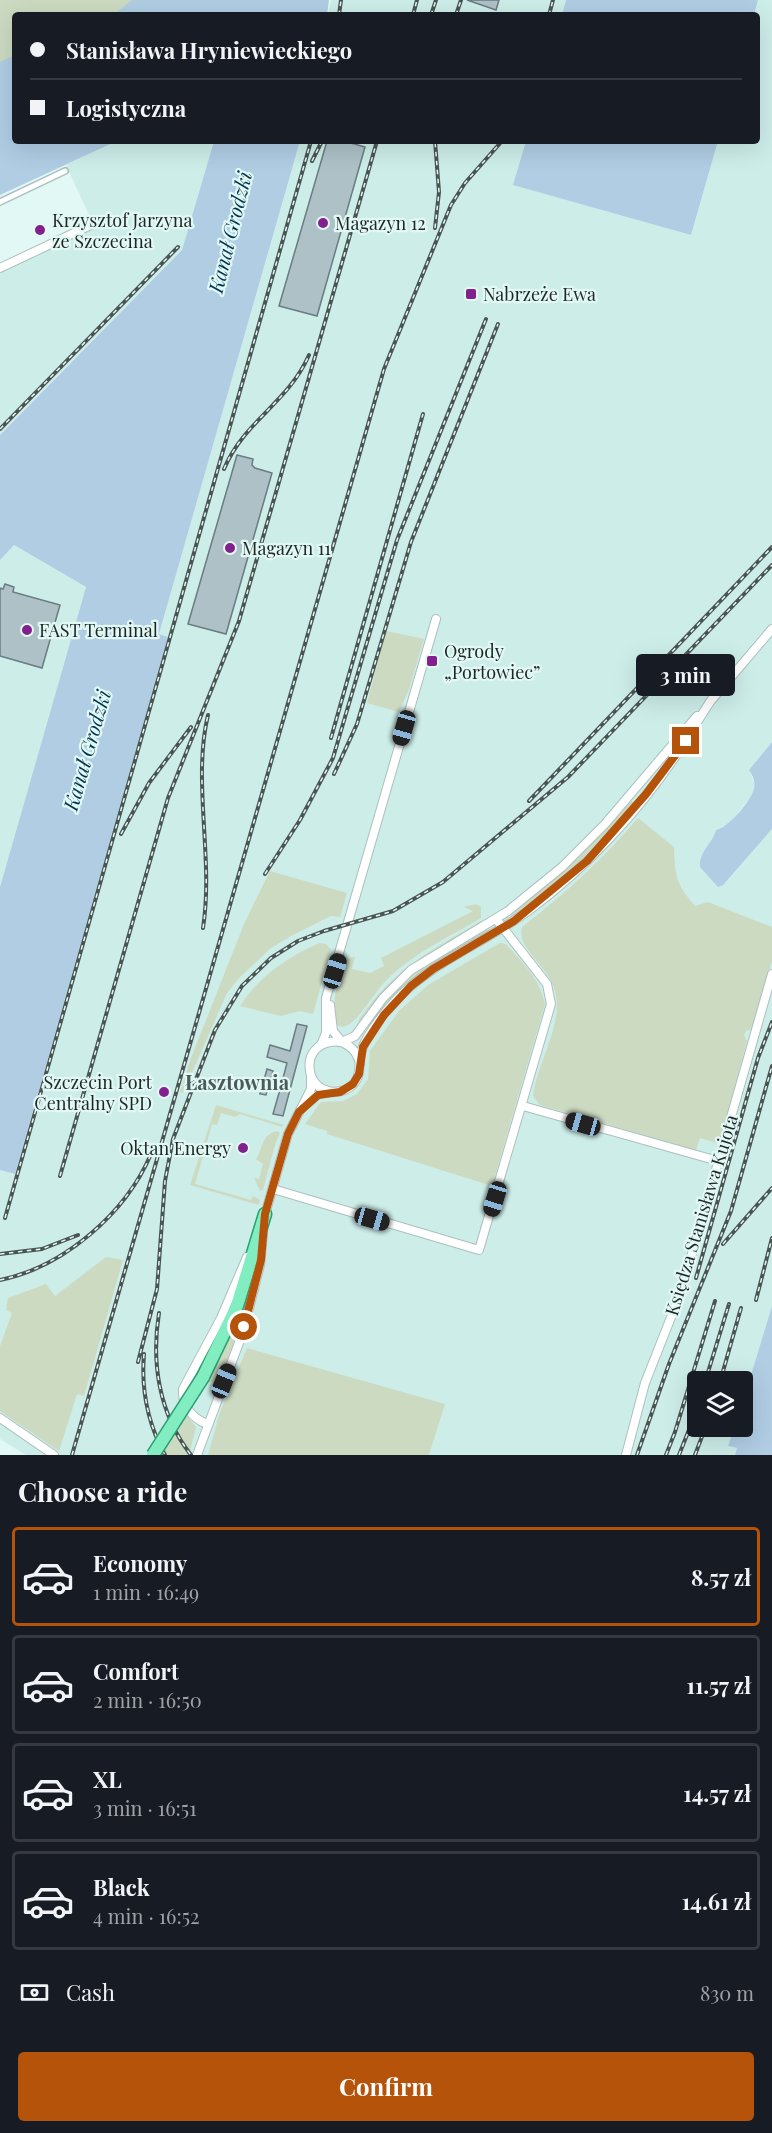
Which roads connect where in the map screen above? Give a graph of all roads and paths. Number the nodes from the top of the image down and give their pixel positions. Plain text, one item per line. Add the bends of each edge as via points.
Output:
1 (65, 171) dead end
2 (0, 202) edge
3 (93, 224) dead end
4 (0, 268) edge
5 (436, 619) dead end
6 (772, 628) edge
7 (712, 699) junction
8 (496, 919) junction
9 (504, 928) junction
10 (772, 974) edge
11 (332, 983) junction
12 (342, 1042) junction
13 (320, 1046) junction
14 (360, 1064) junction
15 (311, 1077) junction
16 (330, 1092) junction
17 (523, 1106) junction
18 (295, 1118) junction
19 (718, 1161) junction
20 (273, 1188) junction
21 (265, 1214) junction
22 (0, 1418) edge
23 (207, 1424) junction
24 (54, 1455) edge
25 (153, 1455) edge
26 (196, 1455) edge
27 (626, 1455) edge

1 - 2 street
3 - 4 street
5 - 11 street
6 - 7 street
7 - 8 street via 584,847 539,888
7 - 9 street via 664,772 611,835 571,875
8 - 9 street
8 - 12 street via 411,970 379,1002 356,1035
9 - 14 street via 433,969 407,990 375,1029 363,1049
9 - 17 street via 542,977 551,998
10 - 19 street, Księdza Stanisława Kujota
11 - 12 street via 332,1028
11 - 13 street via 325,1003 326,1033
12 - 13 street
12 - 14 street via 354,1050
13 - 15 street via 310,1060
14 - 16 street via 359,1076 353,1084 343,1091
15 - 16 street
15 - 18 street via 311,1089
16 - 18 street via 316,1096
17 - 19 street
17 - 20 street via 479,1250
18 - 20 street
19 - 27 street, Księdza Stanisława Kujota via 679,1297 644,1389
20 - 21 street
21 - 23 street via 261,1260 246,1322
21 - 23 street via 227,1304 184,1385 187,1408
21 - 25 main road, bridge via 234,1312 203,1377
22 - 24 street
23 - 26 street

